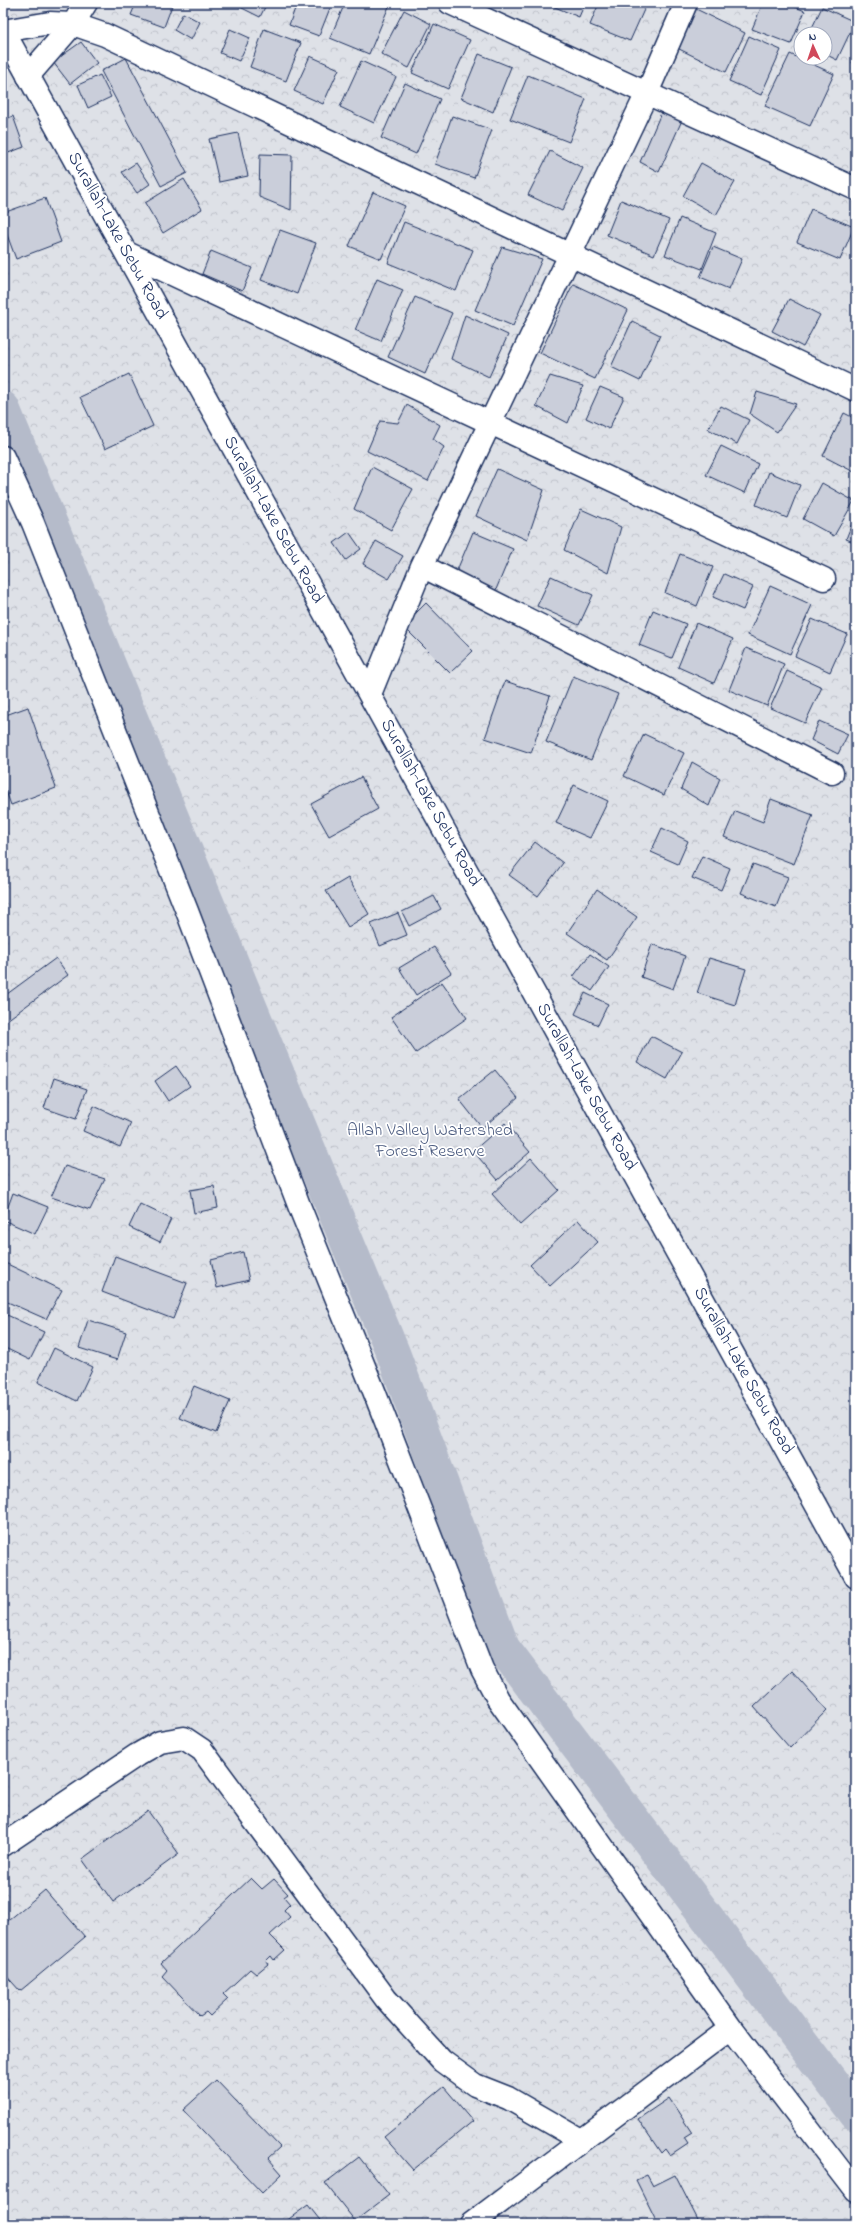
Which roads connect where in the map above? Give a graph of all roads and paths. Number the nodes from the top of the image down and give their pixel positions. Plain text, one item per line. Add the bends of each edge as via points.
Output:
1 (86, 3) edge
2 (450, 3) edge
3 (686, 3) edge
4 (74, 24) junction
5 (3, 30) edge
6 (28, 76) junction
7 (646, 93) junction
8 (856, 189) edge
9 (127, 253) junction
10 (569, 256) junction
11 (856, 390) edge
12 (489, 422) junction
13 (3, 457) edge
14 (422, 566) junction
15 (824, 579) dead end
16 (370, 694) junction
17 (832, 773) dead end
18 (856, 1577) edge
19 (3, 1845) edge
20 (731, 2028) junction
21 (581, 2140) junction
22 (856, 2191) edge
23 (471, 2224) edge

1 - 4 street
2 - 7 street
3 - 7 street
4 - 5 street via 50,23
4 - 6 street
4 - 10 street via 105,36
5 - 6 street, Surallah-Lake Sebu Road
6 - 9 street, Surallah-Lake Sebu Road
7 - 8 street
7 - 10 street
9 - 12 street
9 - 16 street, Surallah-Lake Sebu Road
10 - 11 street
10 - 12 street
12 - 14 street
12 - 15 street
13 - 20 street via 33,523 187,910 300,1208 482,1669 498,1698
14 - 16 street
14 - 17 street
16 - 18 street, Surallah-Lake Sebu Road
19 - 21 street via 137,1755 160,1742 184,1738 202,1750 386,2000 442,2061 475,2085 508,2098
20 - 21 street
20 - 22 street
21 - 23 street

